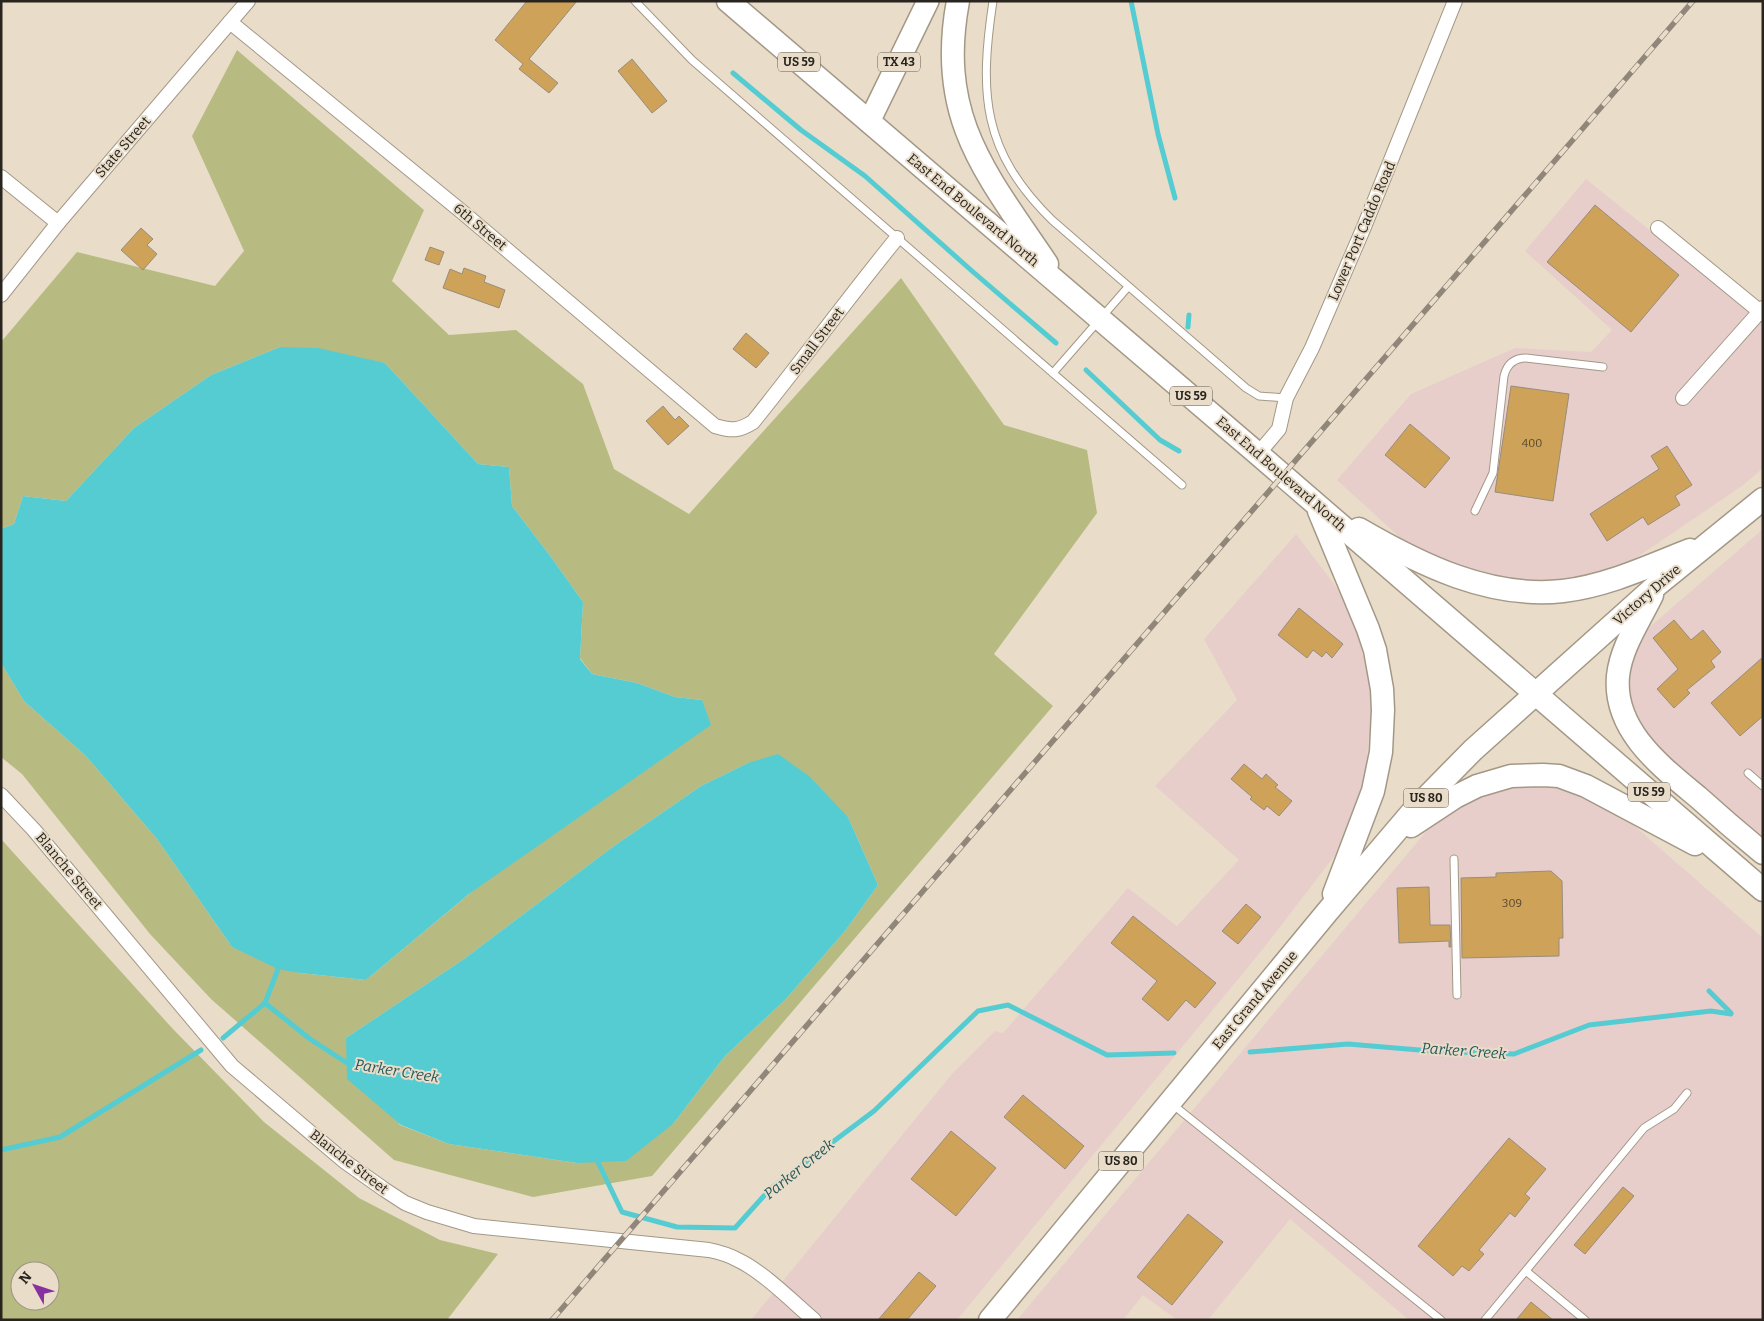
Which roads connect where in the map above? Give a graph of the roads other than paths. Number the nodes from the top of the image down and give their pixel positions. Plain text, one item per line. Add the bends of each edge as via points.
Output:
1 (248, 1) edge
2 (635, 1) edge
3 (728, 1) edge
4 (928, 1) edge
5 (958, 1) edge
6 (993, 1) edge
7 (1455, 1) edge
8 (230, 22) junction
9 (870, 122) junction
10 (1, 177) edge
11 (58, 223) junction
12 (1658, 228) dead end
13 (897, 238) junction
14 (1128, 286) junction
15 (1063, 287) junction
16 (1, 295) edge
17 (1762, 311) edge
18 (1100, 318) junction
19 (1603, 367) dead end
20 (1053, 373) junction
21 (1286, 398) junction
22 (1683, 398) dead end
23 (729, 430) joint
24 (1258, 454) junction
25 (1182, 485) dead end
26 (1763, 499) edge
27 (1317, 505) junction
28 (1475, 511) dead end
29 (1711, 542) junction
30 (1657, 585) junction
31 (1535, 694) junction
32 (1748, 773) dead end
33 (1763, 786) edge
34 (1, 795) edge
35 (1385, 843) junction
36 (1763, 853) edge
37 (1454, 859) dead end
38 (1731, 862) junction
39 (1763, 890) edge
40 (1328, 912) junction
41 (1457, 995) dead end
42 (1687, 1093) dead end
43 (1170, 1102) junction
44 (1526, 1271) junction
45 (814, 1320) edge
46 (990, 1320) edge
47 (1441, 1320) edge
48 (1486, 1320) edge
49 (1585, 1320) edge

1 - 8 street, State Street
2 - 13 lane via 692,60
3 - 9 highway, East End Boulevard North / US 59
4 - 9 main road, TX 43
5 - 15 highway via 951,61 962,119 976,156
6 - 14 lane via 986,88 990,118 1004,157 1014,176 1038,206
7 - 21 street, Lower Port Caddo Road via 1364,227 1312,348
8 - 11 street, State Street
8 - 23 street, 6th Street via 461,211 715,426
9 - 15 highway, East End Boulevard North / US 59
10 - 11 street
11 - 16 street, State Street
12 - 17 street
13 - 20 lane
13 - 23 street, Small Street via 753,422 744,428
14 - 18 lane
14 - 21 lane via 1246,388 1259,396
15 - 18 highway, East End Boulevard North / US 59
17 - 22 street
18 - 20 lane
18 - 24 highway, East End Boulevard North / US 59
19 - 28 lane via 1526,358 1514,360 1509,365 1504,376 1493,474
20 - 25 lane
21 - 24 street, Lower Port Caddo Road via 1279,429
24 - 27 highway, East End Boulevard North / US 59
26 - 29 highway, Victory Drive / US 80
27 - 29 highway via 1416,560 1466,580 1507,590 1563,591 1588,586
27 - 31 highway, East End Boulevard North / US 59
27 - 40 highway via 1375,650 1383,710 1381,752 1373,791
29 - 30 highway, Victory Drive / US 80
30 - 31 highway, Victory Drive / US 80
30 - 36 highway via 1622,658 1618,674 1627,723 1640,744 1658,763
31 - 35 highway, East Grand Avenue / US 80 via 1444,779
31 - 38 highway, East End Boulevard North / US 59
32 - 33 lane
34 - 45 street, Blanche Street via 232,1066 344,1161 384,1190 426,1212 474,1226 723,1254 753,1268
35 - 38 highway via 1477,786 1511,776 1543,775 1559,776 1586,786
35 - 40 highway, East Grand Avenue / US 80
37 - 41 lane
38 - 39 highway, East End Boulevard North / US 59
40 - 43 highway, East Grand Avenue / US 80
42 - 44 lane via 1674,1109 1644,1128
43 - 46 highway, East Grand Avenue / US 80
43 - 47 lane
44 - 48 lane
44 - 49 lane

